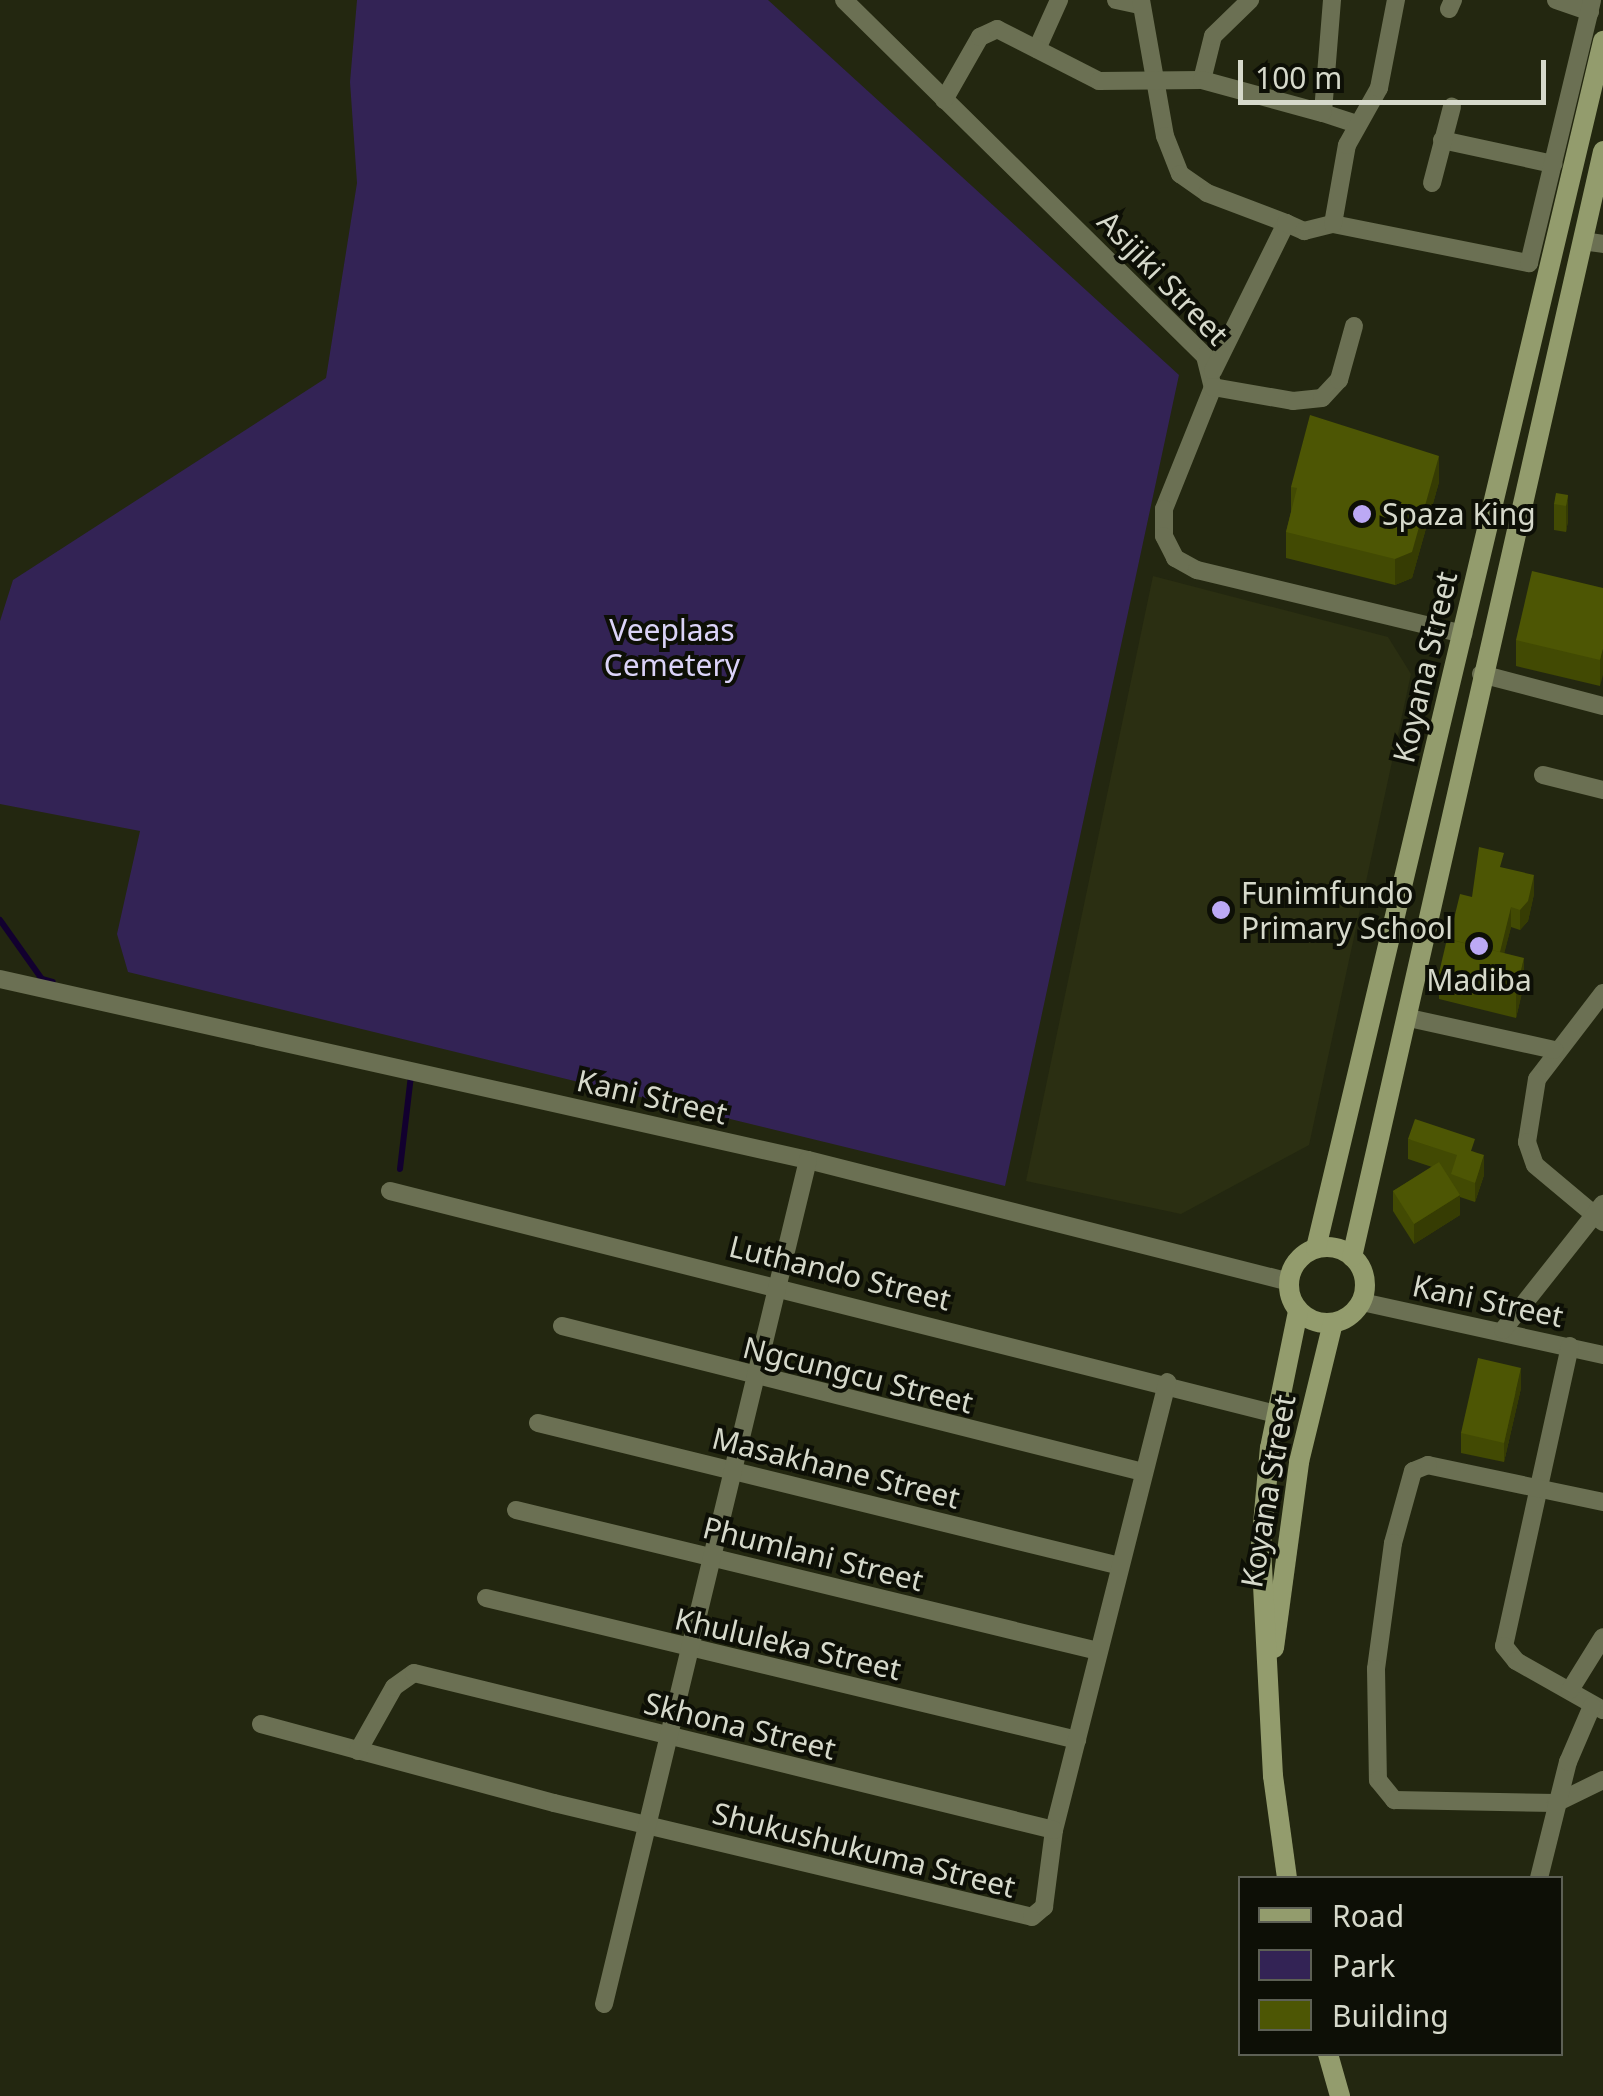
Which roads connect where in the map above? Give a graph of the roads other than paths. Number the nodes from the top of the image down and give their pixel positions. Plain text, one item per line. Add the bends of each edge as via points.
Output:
1 (844, 0) edge
2 (1059, 0) edge
3 (1116, 0) edge
4 (1250, 0) edge
5 (1332, 0) edge
6 (1396, 0) edge
7 (1556, 0) edge
8 (1140, 3) edge
9 (1591, 6) edge
10 (1603, 41) edge
11 (1037, 49) junction
12 (1152, 76) junction
13 (1202, 80) junction
14 (944, 100) junction
15 (1452, 107) dead end
16 (1323, 113) junction
17 (1356, 124) junction
18 (1442, 140) junction
19 (1603, 151) edge
20 (1552, 164) junction
21 (1432, 183) dead end
22 (1286, 223) junction
23 (1333, 224) junction
24 (1592, 242) edge
25 (1354, 326) dead end
26 (1213, 379) junction
27 (1463, 634) junction
28 (1482, 674) junction
29 (1603, 706) edge
30 (1543, 774) dead end
31 (1603, 790) edge
32 (0, 979) edge
33 (1603, 993) edge
34 (1409, 1018) junction
35 (1554, 1050) junction
36 (808, 1160) junction
37 (390, 1191) dead end
38 (1599, 1214) edge
39 (1316, 1248) junction
40 (1352, 1256) junction
41 (1289, 1282) junction
42 (778, 1286) junction
43 (1362, 1302) junction
44 (1298, 1311) junction
45 (1333, 1323) junction
46 (562, 1326) dead end
47 (1503, 1330) junction
48 (1570, 1346) junction
49 (1603, 1355) edge
50 (754, 1380) junction
51 (1167, 1382) junction
52 (1276, 1414) junction
53 (538, 1423) dead end
54 (733, 1472) junction
55 (1143, 1472) junction
56 (1540, 1484) junction
57 (1603, 1502) edge
58 (516, 1510) dead end
59 (711, 1558) junction
60 (1120, 1566) junction
61 (486, 1598) dead end
62 (1603, 1637) edge
63 (690, 1649) junction
64 (1098, 1651) junction
65 (1270, 1670) junction
66 (1570, 1690) junction
67 (1598, 1708) edge
68 (261, 1724) dead end
69 (670, 1738) junction
70 (1077, 1740) junction
71 (358, 1751) junction
72 (1603, 1780) edge
73 (1556, 1802) junction
74 (648, 1825) junction
75 (1054, 1830) junction
76 (1287, 1876) edge
77 (1539, 1876) edge
78 (604, 2004) dead end
79 (1329, 2056) edge
80 (1340, 2096) edge

1 - 14 street, Asijiki Street
2 - 11 street
3 - 8 street
4 - 13 street via 1214,36
5 - 16 street
6 - 17 street via 1379,88
7 - 9 street
8 - 12 street
9 - 20 street
10 - 27 main road, Koyana Street
11 - 12 street via 1098,81
11 - 14 street via 1007,32 987,32
12 - 13 street
12 - 22 street via 1180,174 1207,193
13 - 16 street
14 - 26 street, Asijiki Street via 1178,327
15 - 18 street
16 - 17 street
17 - 23 street
18 - 20 street
18 - 21 street
19 - 24 main road, Koyana Street
20 - 23 street via 1527,265
22 - 23 street via 1304,231
22 - 26 street
24 - 28 main road, Koyana Street via 1516,576
25 - 26 street via 1338,380 1322,398 1293,401
26 - 27 street, Asijiki Street via 1164,509 1164,536 1175,558 1197,570
27 - 39 main road, Koyana Street
28 - 29 street
28 - 34 main road, Koyana Street
30 - 31 street
32 - 36 street, Kani Street
33 - 35 street
34 - 35 street
34 - 40 main road, Koyana Street
35 - 38 street via 1537,1079 1527,1142 1535,1165
36 - 41 street, Kani Street
36 - 42 street
37 - 42 street, Luthando Street
38 - 47 street
39 - 40 main road
39 - 41 main road via 1295,1263
40 - 43 main road via 1365,1278
41 - 44 main road
42 - 50 street
42 - 51 street, Luthando Street
43 - 45 main road
43 - 47 street, Kani Street
44 - 45 main road
44 - 52 main road, Koyana Street
45 - 65 main road, Koyana Street via 1299,1462
46 - 50 street, Ngcungcu Street
47 - 48 street, Kani Street
48 - 49 street, Kani Street
48 - 56 street
50 - 54 street
50 - 55 street, Ngcungcu Street
51 - 52 street, Luthando Street
51 - 55 street, Shukushukuma Street
52 - 65 main road, Koyana Street via 1261,1546
53 - 54 street, Masakhane Street
54 - 59 street
54 - 60 street, Masakhane Street
55 - 60 street, Shukushukuma Street
56 - 57 street
56 - 66 street via 1504,1646 1516,1661
56 - 73 street via 1428,1465 1408,1478 1381,1620 1378,1762 1380,1788 1402,1802
58 - 59 street, Phumlani Street
59 - 63 street
59 - 64 street, Phumlani Street
60 - 64 street, Shukushukuma Street
61 - 63 street, Khululeka Street
62 - 66 street
63 - 69 street
63 - 70 street, Khululeka Street
64 - 70 street, Shukushukuma Street
65 - 76 main road, Koyana Street via 1273,1776
66 - 67 street
67 - 73 street
68 - 71 street, Shukushukuma Street
69 - 71 street, Skhona Street via 414,1673 394,1687
69 - 74 street
69 - 75 street, Skhona Street
70 - 75 street, Shukushukuma Street
71 - 74 street, Shukushukuma Street
72 - 73 street
73 - 77 street
74 - 75 street, Shukushukuma Street via 1012,1918 1032,1918 1044,1907
74 - 78 street
79 - 80 main road

